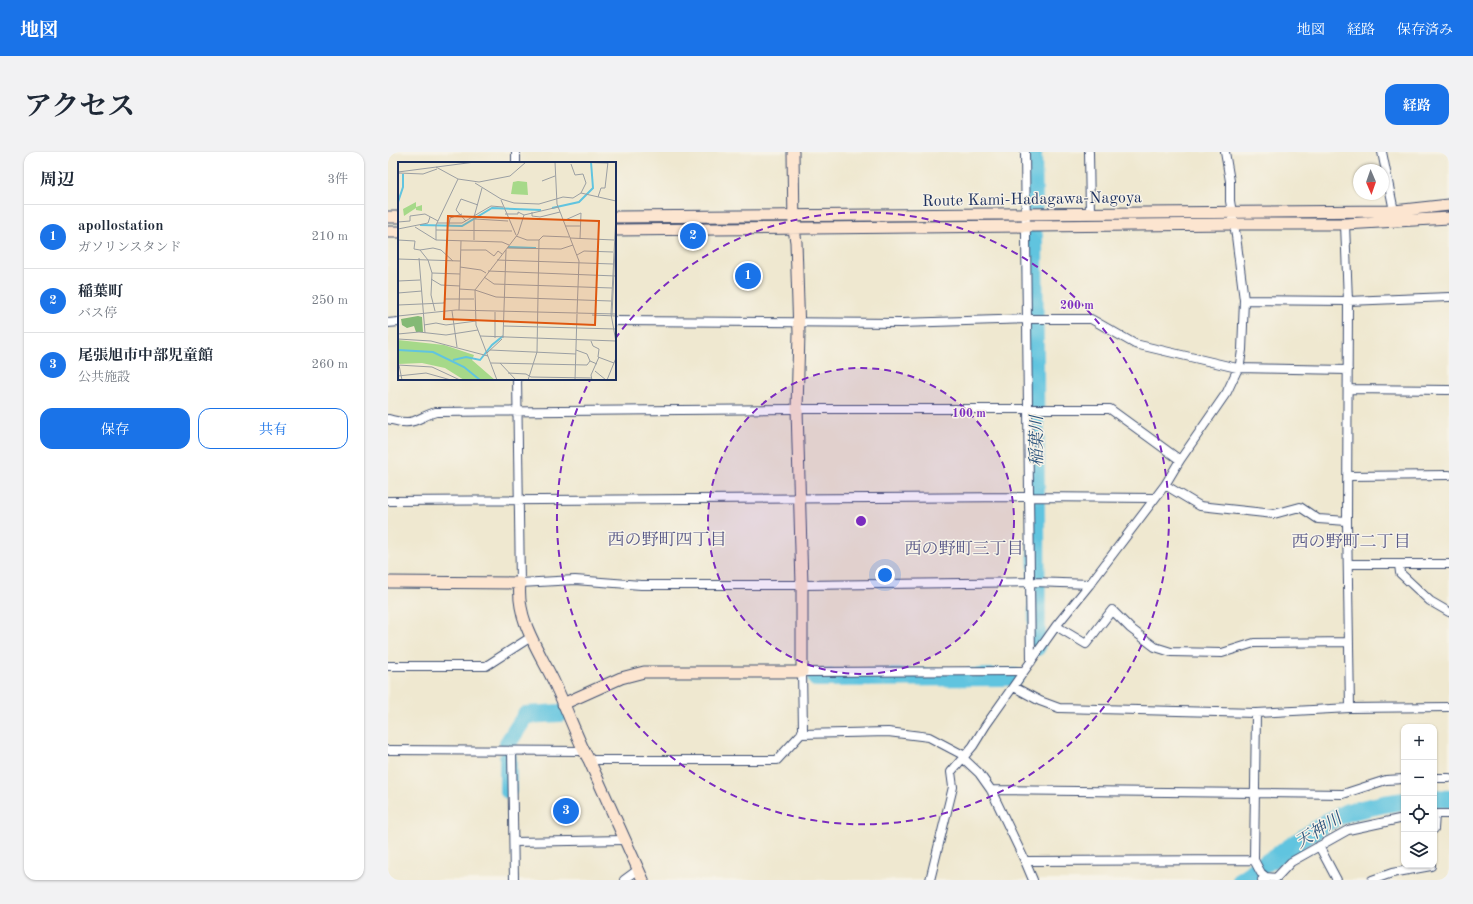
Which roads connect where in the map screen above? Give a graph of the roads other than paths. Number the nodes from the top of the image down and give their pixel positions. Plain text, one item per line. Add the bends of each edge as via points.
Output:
1 (793, 152) edge
2 (1025, 152) edge
3 (1089, 152) edge
4 (1225, 152) edge
5 (1382, 152) edge
6 (1449, 205) edge
7 (1394, 211) junction
8 (1232, 212) junction
9 (1090, 213) junction
10 (1025, 214) junction
11 (794, 216) junction
12 (616, 218) edge
13 (1449, 218) edge
14 (1234, 224) junction
15 (1345, 224) junction
16 (1025, 226) junction
17 (794, 229) junction
18 (616, 230) edge
19 (1449, 297) edge
20 (1244, 300) junction
21 (1348, 301) junction
22 (1028, 319) junction
23 (616, 321) edge
24 (799, 321) junction
25 (398, 322) edge
26 (388, 323) edge
27 (1237, 368) junction
28 (1348, 370) junction
29 (517, 380) edge
30 (1348, 389) junction
31 (1449, 390) edge
32 (797, 409) junction
33 (1029, 409) junction
34 (518, 412) junction
35 (388, 419) edge
36 (1180, 460) junction
37 (1449, 475) edge
38 (1348, 476) junction
39 (1165, 485) junction
40 (1029, 497) junction
41 (1155, 498) junction
42 (798, 500) junction
43 (388, 501) edge
44 (519, 501) junction
45 (1347, 520) junction
46 (1348, 564) junction
47 (1399, 564) junction
48 (1449, 564) edge
49 (388, 582) edge
50 (1035, 582) junction
51 (520, 583) junction
52 (1090, 584) junction
53 (802, 585) junction
54 (1449, 612) edge
55 (1056, 626) junction
56 (531, 637) junction
57 (1349, 642) junction
58 (1031, 662) junction
59 (388, 666) edge
60 (1024, 671) junction
61 (802, 672) junction
62 (1014, 687) junction
63 (563, 704) junction
64 (1449, 707) edge
65 (1350, 708) junction
66 (1256, 713) junction
67 (801, 734) junction
68 (388, 750) edge
69 (512, 751) junction
70 (586, 756) junction
71 (964, 757) junction
72 (1437, 778) edge
73 (1449, 778) edge
74 (1401, 779) edge
75 (992, 790) junction
76 (1255, 793) junction
77 (1437, 814) edge
78 (1449, 814) edge
79 (1401, 819) edge
80 (625, 840) junction
81 (514, 842) junction
82 (1319, 846) junction
83 (1025, 860) junction
84 (1254, 861) junction
85 (1420, 868) edge
86 (639, 869) junction
87 (1264, 878) edge
88 (514, 880) edge
89 (624, 880) edge
90 (643, 880) edge
91 (930, 880) edge
92 (1033, 880) edge
93 (1337, 880) edge
94 (1372, 880) edge

1 - 11 main road
2 - 10 street
3 - 9 street
4 - 8 street
5 - 7 street
6 - 7 main road, Route Kami-Hadagawa-Nagoya
7 - 8 main road, Route Kami-Hadagawa-Nagoya
8 - 9 main road, Route Kami-Hadagawa-Nagoya
8 - 14 street
9 - 10 main road, Route Kami-Hadagawa-Nagoya
10 - 11 main road, Route Kami-Hadagawa-Nagoya
10 - 16 street
11 - 12 main road, Route Kami-Hadagawa-Nagoya
11 - 17 main road
13 - 15 main road, Route Kami-Hadagawa-Nagoya
14 - 15 main road, Route Kami-Hadagawa-Nagoya
14 - 16 main road, Route Kami-Hadagawa-Nagoya
14 - 20 street
15 - 21 street
16 - 17 main road, Route Kami-Hadagawa-Nagoya
16 - 22 street
17 - 18 main road, Route Kami-Hadagawa-Nagoya
17 - 24 main road
19 - 21 street
20 - 21 street
20 - 27 street via 1242,350
21 - 28 street
22 - 24 street via 901,323
22 - 27 street via 1091,319 1135,344
22 - 33 street
23 - 24 street
24 - 32 main road
25 - 26 street
27 - 28 street
27 - 36 street via 1227,392
28 - 30 street
29 - 34 street
30 - 31 street
30 - 38 street
32 - 33 street
32 - 34 street
32 - 42 main road
33 - 36 street via 1110,409
33 - 40 street
34 - 35 street via 436,412 413,422
34 - 44 street
36 - 39 street
37 - 38 street
38 - 45 street
39 - 41 street
39 - 45 street via 1200,506 1274,514 1300,507 1318,519
40 - 41 street
40 - 42 street
40 - 50 street
41 - 52 street
42 - 44 street
42 - 53 main road
43 - 44 street
44 - 51 street
45 - 46 street
46 - 47 street
46 - 57 street
47 - 48 street
47 - 54 street via 1400,574 1430,601
49 - 51 main road
50 - 52 street
50 - 53 street
50 - 58 street
51 - 53 street via 575,580 641,585
51 - 56 main road via 518,596 522,617
52 - 55 street
53 - 61 main road
55 - 57 street via 1086,644 1112,610 1155,647 1171,652 1222,654 1254,643
55 - 58 street
56 - 59 street via 486,666
56 - 63 main road
57 - 65 street
58 - 60 street
60 - 61 street
60 - 62 street
61 - 63 main road via 644,672 627,676
61 - 67 street
62 - 66 street via 1059,708
62 - 71 street
63 - 70 main road
64 - 65 street
65 - 66 street
66 - 76 street
67 - 70 street via 777,760
67 - 71 street via 888,732 929,737
68 - 69 street
69 - 70 street
69 - 81 street
70 - 80 main road
71 - 75 street
71 - 91 street via 951,772 953,786
72 - 73 street
74 - 76 street via 1386,780 1343,794
75 - 76 street
75 - 83 street
76 - 84 street
77 - 78 street
79 - 82 street via 1348,830
80 - 81 street
80 - 86 main road
81 - 88 street
82 - 87 street via 1291,862 1276,878
82 - 93 street
83 - 84 street
83 - 92 street
84 - 87 street
85 - 94 street
86 - 89 street
86 - 90 main road

